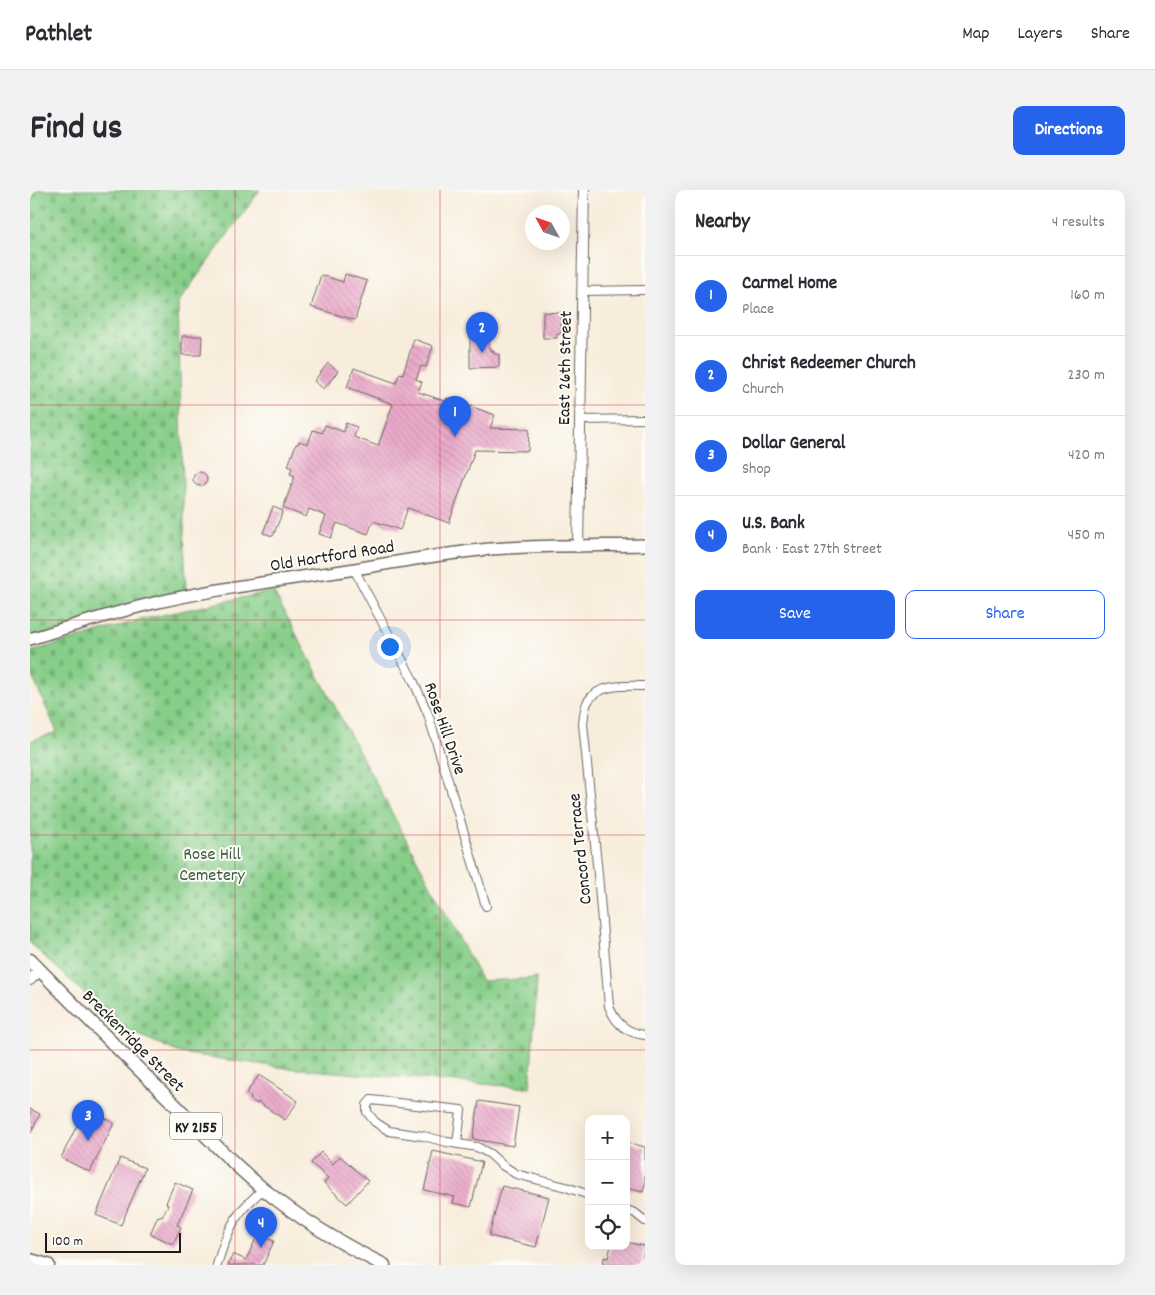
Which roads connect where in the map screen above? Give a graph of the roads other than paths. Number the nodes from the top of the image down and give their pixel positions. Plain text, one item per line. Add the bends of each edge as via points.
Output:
1 (584, 190) edge
2 (645, 290) edge
3 (582, 291) junction
4 (645, 419) edge
5 (579, 420) junction
6 (645, 546) edge
7 (578, 547) junction
8 (354, 569) junction
9 (30, 639) edge
10 (645, 686) edge
11 (486, 906) dead end
12 (30, 960) edge
13 (40, 970) junction
14 (30, 980) edge
15 (645, 1035) edge
16 (457, 1144) junction
17 (263, 1189) junction
18 (585, 1194) edge
19 (630, 1212) edge
20 (645, 1221) edge
21 (30, 1260) edge
22 (48, 1265) edge
23 (217, 1265) edge
24 (384, 1265) edge

1 - 3 street, East 26th Street
2 - 3 street
3 - 5 street, East 26th Street
4 - 5 street
5 - 7 street, East 26th Street
6 - 7 main road, Old Hartford Road
7 - 8 main road, Old Hartford Road via 489,550
8 - 9 main road, Old Hartford Road via 169,600
8 - 11 street, Rose Hill Drive via 428,714
10 - 15 street, Concord Terrace via 618,686 596,693 588,701 583,724 609,1006 619,1024
12 - 13 main road, Breckenridge Street / KY 2155
13 - 14 street
13 - 17 main road, Breckenridge Street / KY 2155
16 - 16 street via 389,1131 375,1122 367,1112 367,1105 370,1100 461,1110
16 - 18 street via 477,1147 516,1174
17 - 23 street via 233,1222
17 - 24 main road, Breckenridge Street / KY 2155 via 324,1233
19 - 20 street
21 - 22 main road

